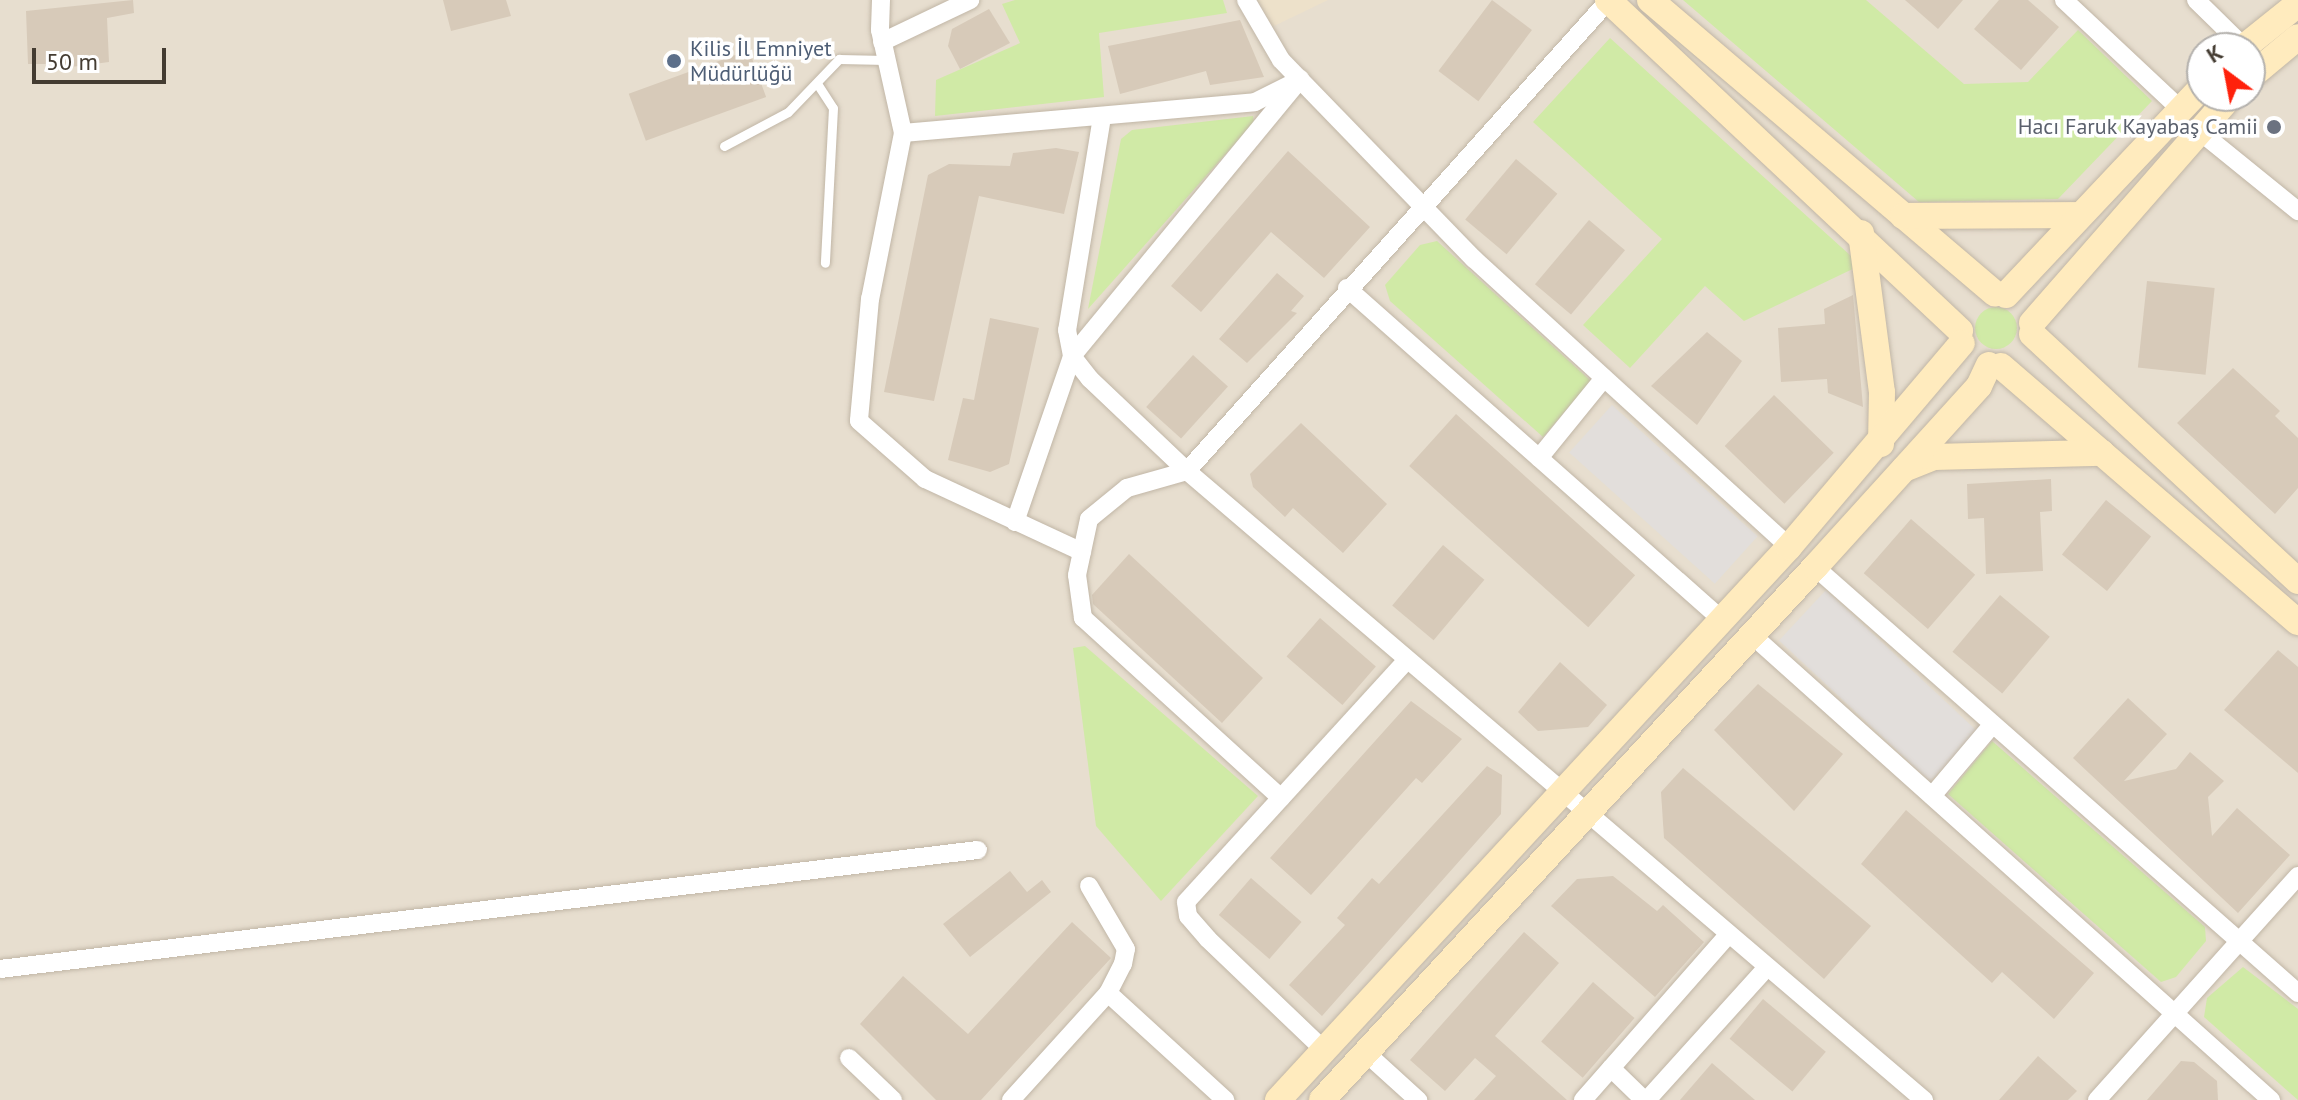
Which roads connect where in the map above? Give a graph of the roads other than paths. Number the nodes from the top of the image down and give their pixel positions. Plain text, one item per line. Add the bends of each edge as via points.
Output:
1 (881, 0) edge
2 (970, 0) edge
3 (1246, 0) edge
4 (1608, 0) edge
5 (1650, 0) edge
6 (2064, 0) edge
7 (2196, 0) edge
8 (2298, 4) edge
9 (2228, 32) edge
10 (2262, 32) edge
11 (2298, 37) edge
12 (884, 51) junction
13 (2266, 64) edge
14 (1300, 79) junction
15 (818, 85) junction
16 (2186, 102) edge
17 (2179, 108) junction
18 (2215, 112) edge
19 (1102, 117) junction
20 (2198, 130) junction
21 (903, 133) junction
22 (724, 146) dead end
23 (1420, 203) junction
24 (2298, 211) edge
25 (2079, 215) junction
26 (1903, 216) junction
27 (1861, 233) junction
28 (825, 263) dead end
29 (1347, 288) junction
30 (2000, 295) junction
31 (2032, 328) junction
32 (1961, 337) junction
33 (1072, 356) junction
34 (1995, 366) junction
35 (1604, 378) junction
36 (1881, 444) junction
37 (2102, 453) junction
38 (1539, 458) junction
39 (1187, 471) junction
40 (1894, 476) junction
41 (1015, 522) junction
42 (1789, 547) junction
43 (1082, 552) junction
44 (1815, 567) junction
45 (2298, 581) edge
46 (1721, 619) junction
47 (2298, 622) edge
48 (1752, 635) junction
49 (1407, 660) junction
50 (1992, 725) junction
51 (1561, 791) junction
52 (1932, 796) junction
53 (1281, 798) junction
54 (1587, 810) junction
55 (978, 850) dead end
56 (2298, 876) edge
57 (1089, 886) dead end
58 (1729, 934) junction
59 (2238, 943) junction
60 (1767, 967) junction
61 (0, 969) edge
62 (1108, 993) junction
63 (2298, 993) edge
64 (2174, 1013) junction
65 (1325, 1051) junction
66 (1365, 1052) junction
67 (849, 1058) dead end
68 (1611, 1068) junction
69 (893, 1100) edge
70 (1011, 1100) edge
71 (1225, 1100) edge
72 (1278, 1100) edge
73 (1322, 1100) edge
74 (1418, 1100) edge
75 (1583, 1100) edge
76 (1645, 1100) edge
77 (1924, 1100) edge
78 (2097, 1100) edge
79 (2271, 1100) edge

1 - 12 street
2 - 12 street
3 - 14 street
4 - 23 street
4 - 27 street
5 - 26 street
6 - 17 street
7 - 9 street
8 - 10 street
11 - 13 street
12 - 15 lane via 839,59
12 - 21 street
14 - 19 street via 1255,102
14 - 23 street
14 - 33 street
15 - 22 lane via 767,127
15 - 28 lane via 833,108
16 - 17 street
17 - 25 street
18 - 20 street
19 - 21 street
19 - 33 street via 1069,302
20 - 24 street
20 - 31 street
21 - 41 street via 870,299 859,421 925,479
23 - 29 street
23 - 35 street
25 - 26 street
25 - 30 street
26 - 30 street
27 - 32 street
27 - 36 street via 1878,350
29 - 38 street
29 - 39 street
30 - 31 street
30 - 32 street via 1967,308
31 - 34 street via 2022,355
31 - 45 street
32 - 34 street
32 - 36 street
33 - 39 street
33 - 41 street
34 - 37 street
34 - 40 street
35 - 38 street
35 - 42 street
36 - 42 street
37 - 40 street via 1933,457
37 - 47 street
38 - 46 street
39 - 43 street via 1097,506
39 - 49 street
40 - 44 street
41 - 43 street
42 - 46 street
43 - 53 street via 1083,618
44 - 48 street
44 - 50 street
46 - 51 street
48 - 52 street
48 - 54 street
49 - 51 street
49 - 53 street
50 - 52 street
50 - 59 street
51 - 54 street
51 - 65 street
52 - 64 street
53 - 65 street via 1186,902 1188,916
54 - 58 street
54 - 66 street
55 - 61 street
56 - 59 street
57 - 62 street via 1126,949
58 - 60 street
58 - 68 street
59 - 63 street
59 - 64 street
60 - 76 street
60 - 77 street
62 - 70 street
62 - 71 street
64 - 78 street
64 - 79 street
65 - 72 street
66 - 73 street
66 - 74 street
67 - 69 street
68 - 75 street
68 - 76 street

